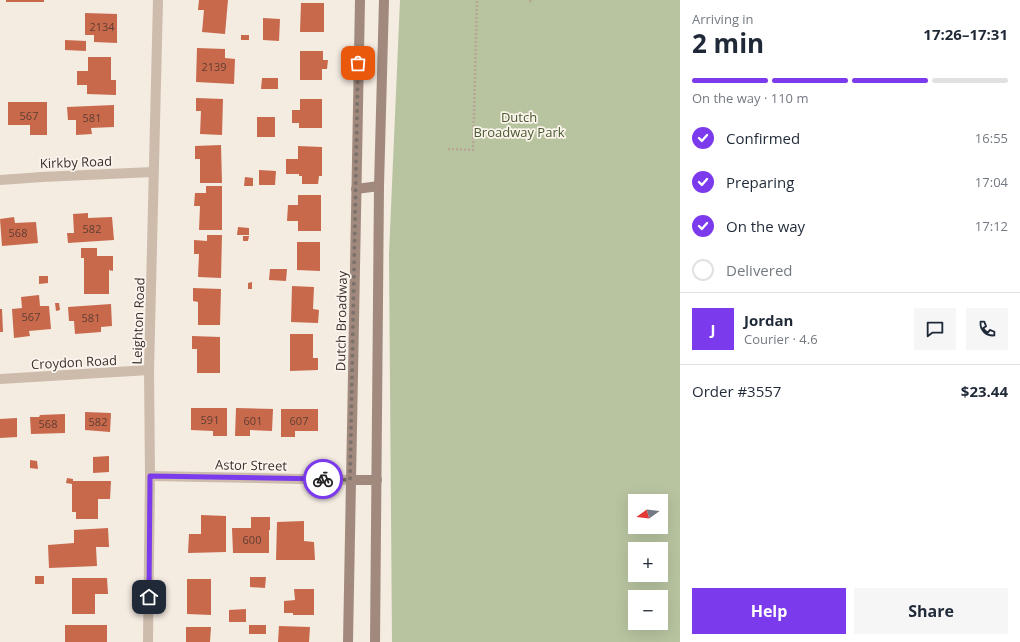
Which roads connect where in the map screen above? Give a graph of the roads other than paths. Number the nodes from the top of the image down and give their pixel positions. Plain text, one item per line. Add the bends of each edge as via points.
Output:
1 (158, 0) edge
2 (360, 0) edge
3 (384, 0) edge
4 (153, 172) junction
5 (0, 180) edge
6 (380, 186) junction
7 (356, 189) junction
8 (149, 370) junction
9 (0, 379) edge
10 (150, 476) junction
11 (350, 480) junction
12 (377, 480) junction
13 (148, 642) edge
14 (348, 642) edge
15 (375, 642) edge

1 - 4 street, Leighton Road
2 - 7 main road, Dutch Broadway
3 - 6 main road
4 - 5 street, Kirkby Road
4 - 8 street, Leighton Road
6 - 7 main road
6 - 12 main road
7 - 11 main road, Dutch Broadway
8 - 9 street, Croydon Road
8 - 10 street, Leighton Road
10 - 11 street, Astor Street
10 - 13 street, Leighton Road
11 - 12 main road
11 - 14 main road, Dutch Broadway
12 - 15 main road

